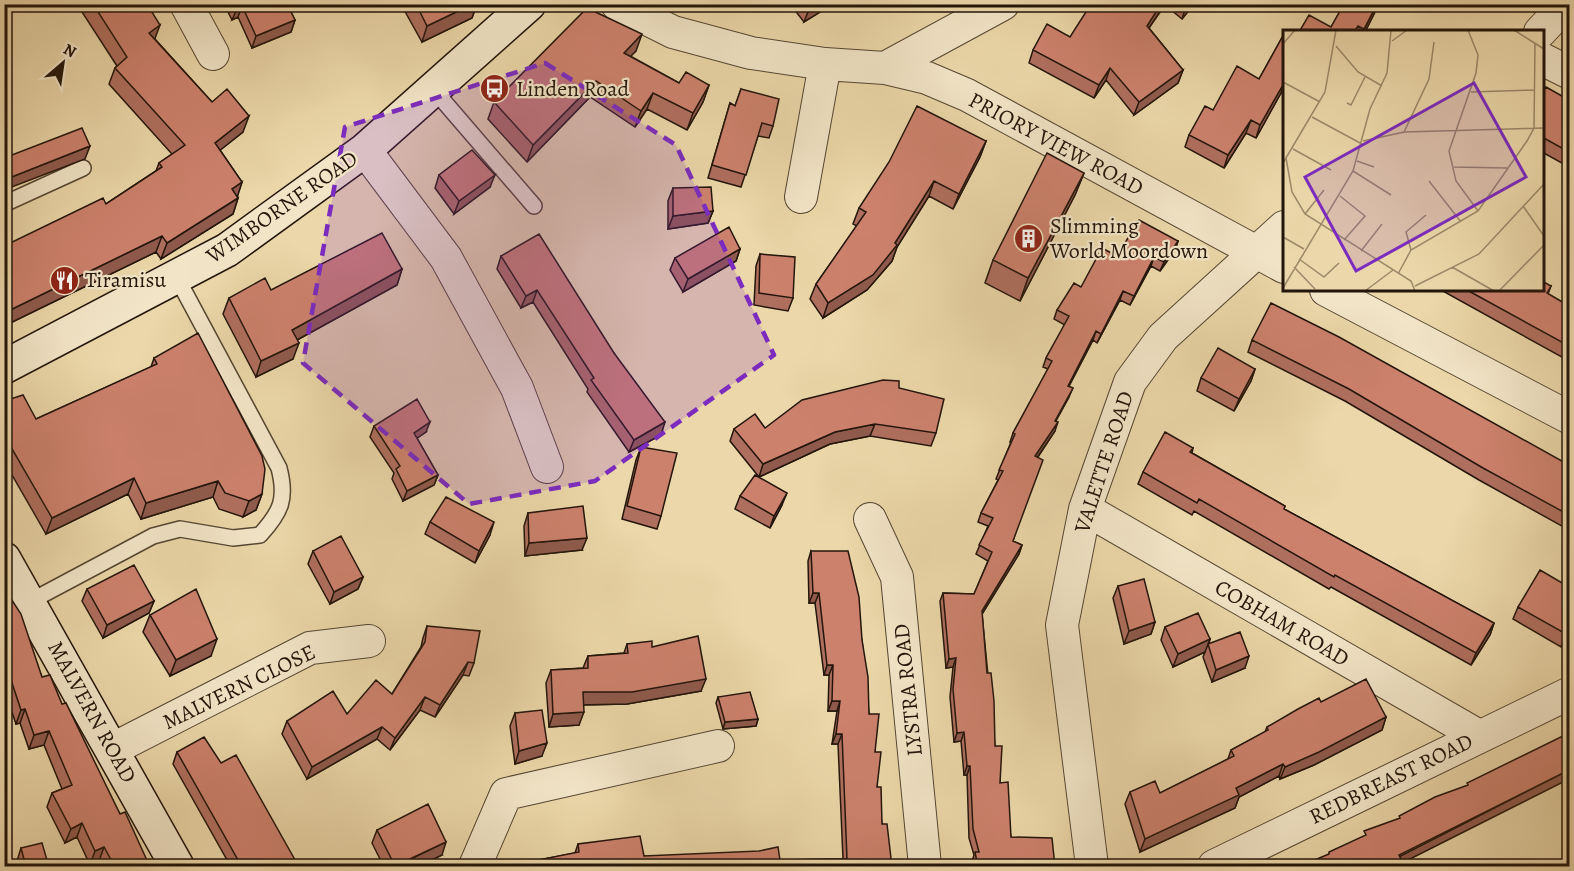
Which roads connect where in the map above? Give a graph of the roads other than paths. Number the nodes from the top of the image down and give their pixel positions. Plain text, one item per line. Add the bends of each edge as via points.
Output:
1 (186, 4) edge
2 (529, 4) edge
3 (617, 4) edge
4 (1003, 4) edge
5 (1566, 4) edge
6 (1542, 30) edge
7 (213, 54) dead end
8 (1544, 60) edge
9 (825, 64) junction
10 (885, 68) junction
11 (1569, 73) edge
12 (434, 90) junction
13 (365, 150) junction
14 (83, 168) dead end
15 (801, 197) dead end
16 (4, 204) edge
17 (534, 206) dead end
18 (1283, 228) edge
19 (1256, 252) junction
20 (1283, 266) edge
21 (176, 276) junction
22 (1328, 291) edge
23 (4, 367) edge
24 (1569, 418) edge
25 (547, 467) dead end
26 (1085, 509) junction
27 (870, 519) dead end
28 (4, 559) edge
29 (29, 602) junction
30 (369, 640) dead end
31 (1569, 693) edge
32 (1479, 736) junction
33 (718, 746) dead end
34 (113, 749) junction
35 (177, 867) edge
36 (475, 867) edge
37 (925, 867) edge
38 (1092, 867) edge
39 (1214, 867) edge

1 - 7 street
2 - 12 street, WIMBORNE ROAD
3 - 9 street, PRIORY VIEW ROAD via 673,32 751,53
4 - 10 street
5 - 6 street
8 - 11 street
9 - 10 street, PRIORY VIEW ROAD
9 - 15 street
10 - 19 street, PRIORY VIEW ROAD via 927,78 967,95
12 - 13 street, WIMBORNE ROAD
12 - 17 lane
13 - 21 street, WIMBORNE ROAD via 227,250
13 - 25 street via 446,258 517,388
14 - 16 lane
18 - 19 street, VALETTE ROAD
19 - 20 street, PRIORY VIEW ROAD
19 - 26 street, VALETTE ROAD via 1163,337 1130,382
21 - 23 street, WIMBORNE ROAD
21 - 29 lane via 279,468 284,489 277,516 260,535 233,538 180,529 153,536
22 - 24 street
26 - 32 street, COBHAM ROAD
26 - 38 street, VALETTE ROAD via 1062,625
27 - 37 street, LYSTRA ROAD via 897,577
28 - 29 street, MALVERN ROAD
29 - 34 street, MALVERN ROAD
30 - 34 street, MALVERN CLOSE via 310,648
31 - 32 street, REDBREAST ROAD
32 - 39 street, REDBREAST ROAD
33 - 36 street via 506,794
34 - 35 street, MALVERN ROAD

